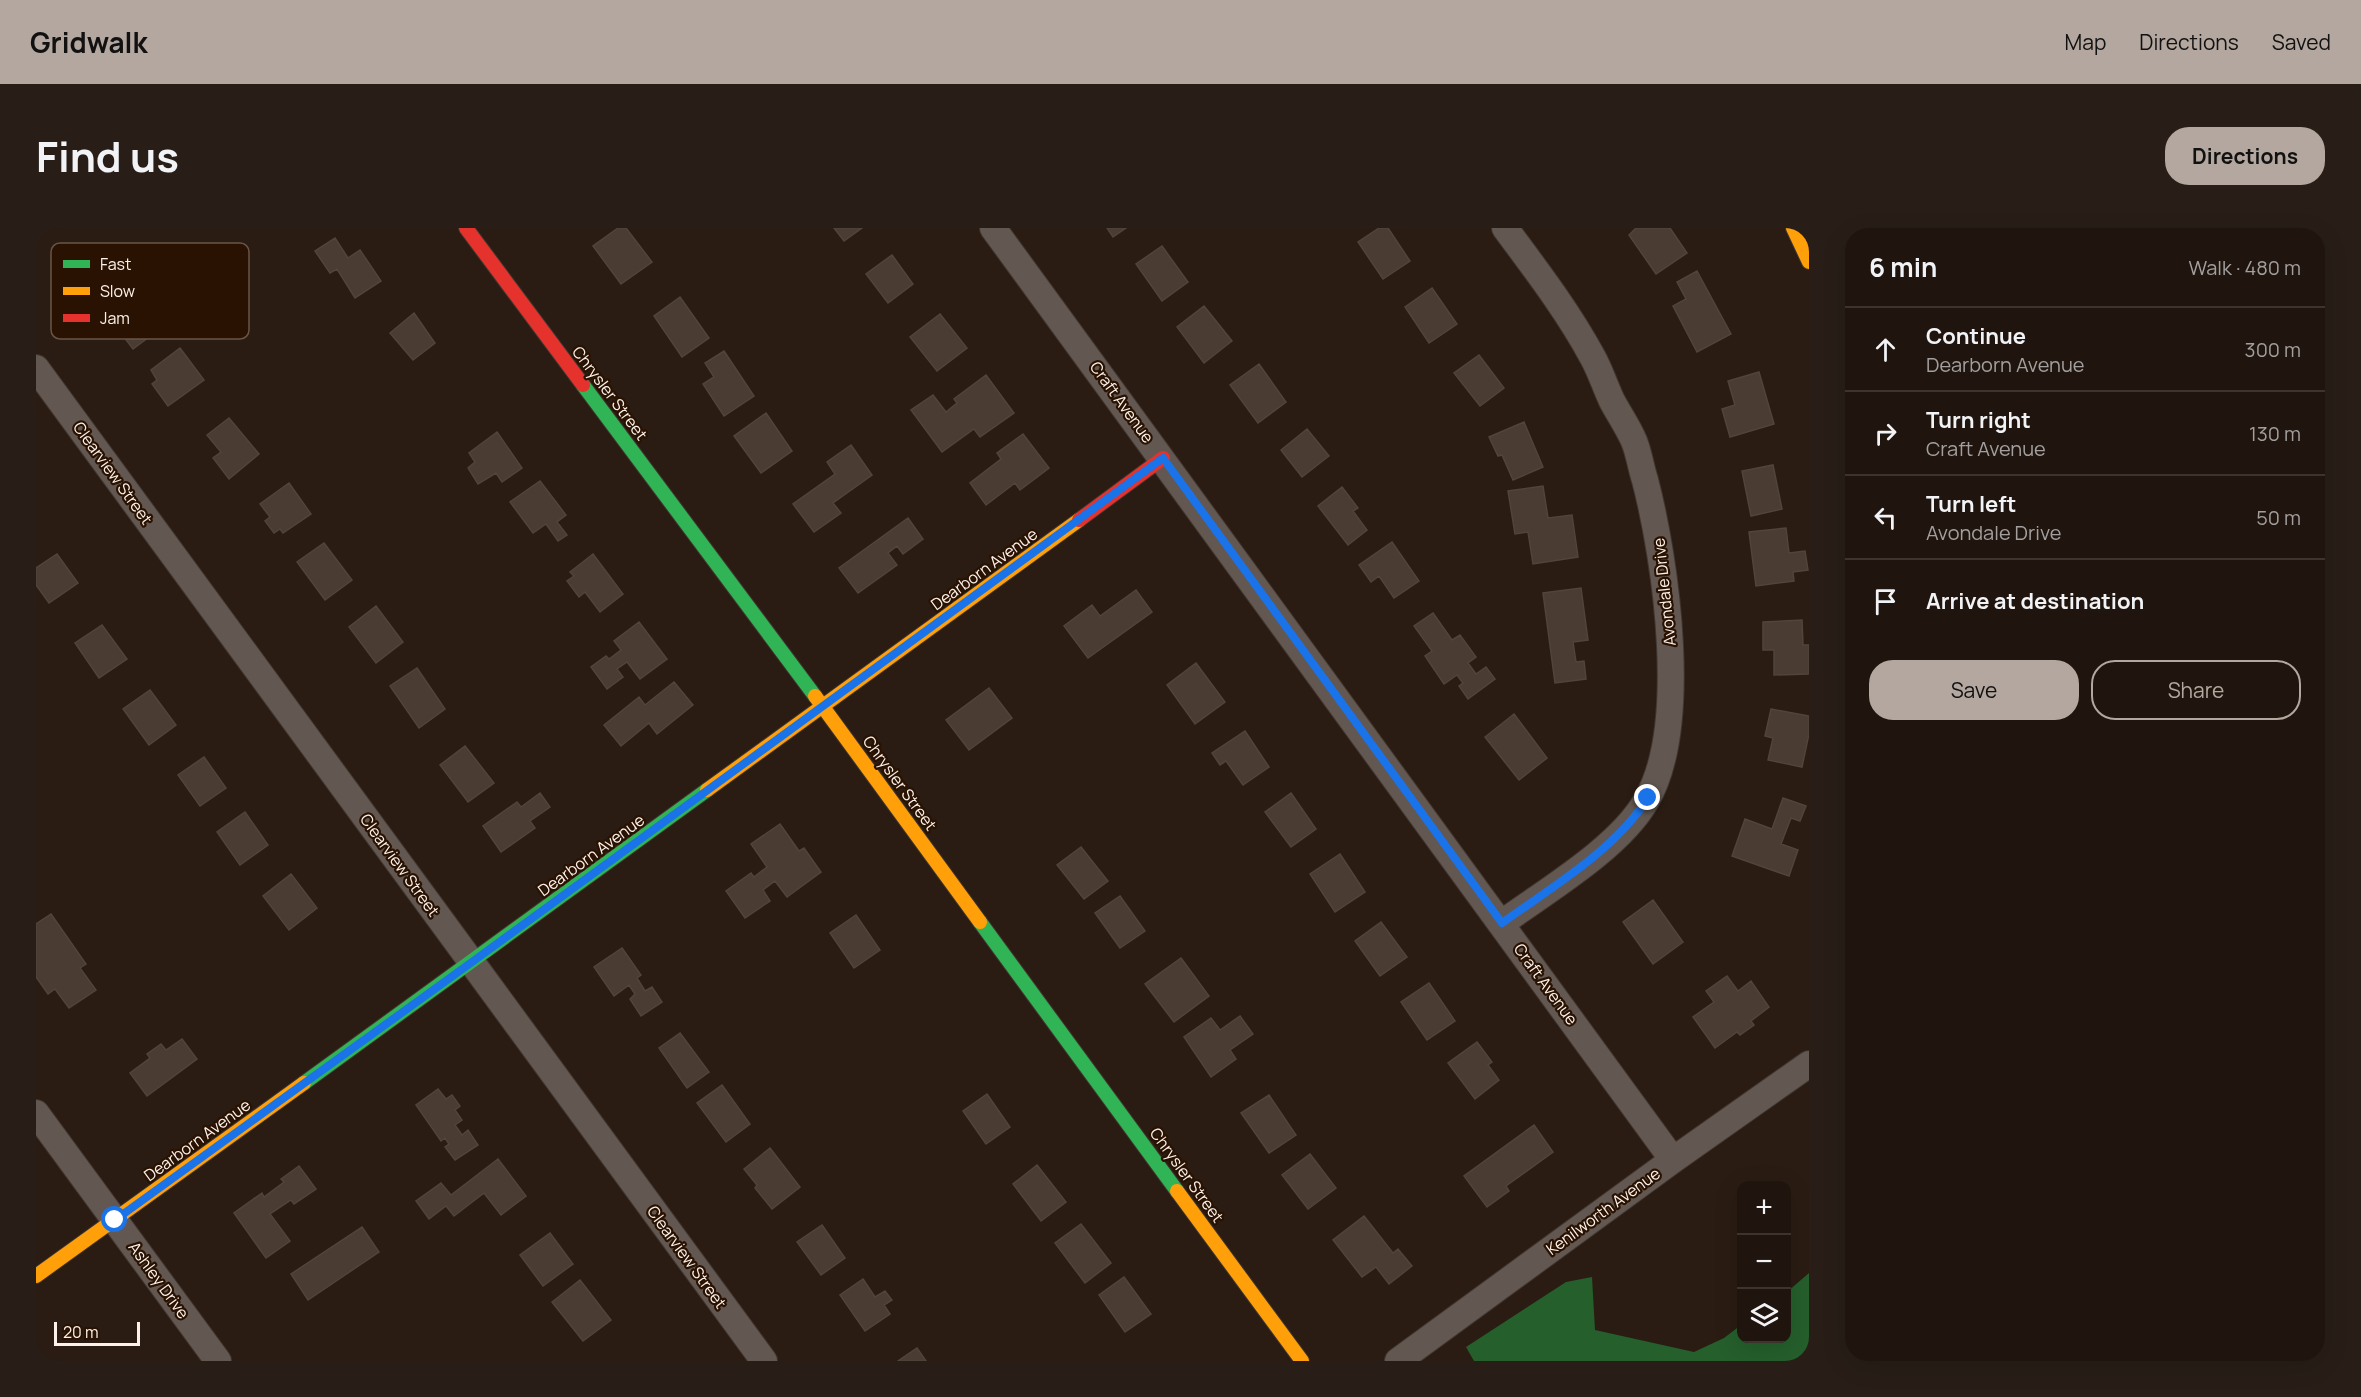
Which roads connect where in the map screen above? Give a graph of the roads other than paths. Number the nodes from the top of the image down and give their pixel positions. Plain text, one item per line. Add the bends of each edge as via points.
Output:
1 (466, 228) edge
2 (993, 228) edge
3 (1505, 228) edge
4 (1793, 228) edge
5 (1809, 262) edge
6 (36, 368) edge
7 (1163, 458) junction
8 (823, 707) junction
9 (1502, 923) junction
10 (472, 962) junction
11 (1809, 1064) edge
12 (36, 1113) edge
13 (1673, 1160) junction
14 (115, 1220) junction
15 (36, 1276) edge
16 (218, 1361) edge
17 (764, 1361) edge
18 (1302, 1361) edge
19 (1398, 1361) edge

1 - 8 street, Chrysler Street
2 - 7 street, Craft Avenue
3 - 9 street, Avondale Drive via 1559,301 1593,357 1634,441 1656,525 1671,695 1664,752 1639,812 1612,842
4 - 5 street
6 - 10 street, Clearview Street
7 - 8 street, Dearborn Avenue
7 - 9 street, Craft Avenue
8 - 10 street, Dearborn Avenue
8 - 18 street, Chrysler Street
9 - 13 street, Craft Avenue
10 - 14 street, Dearborn Avenue
10 - 17 street, Clearview Street
11 - 13 street, Kenilworth Avenue
12 - 14 street, Ashley Drive
13 - 19 street, Kenilworth Avenue
14 - 15 street, Dearborn Avenue
14 - 16 street, Ashley Drive

